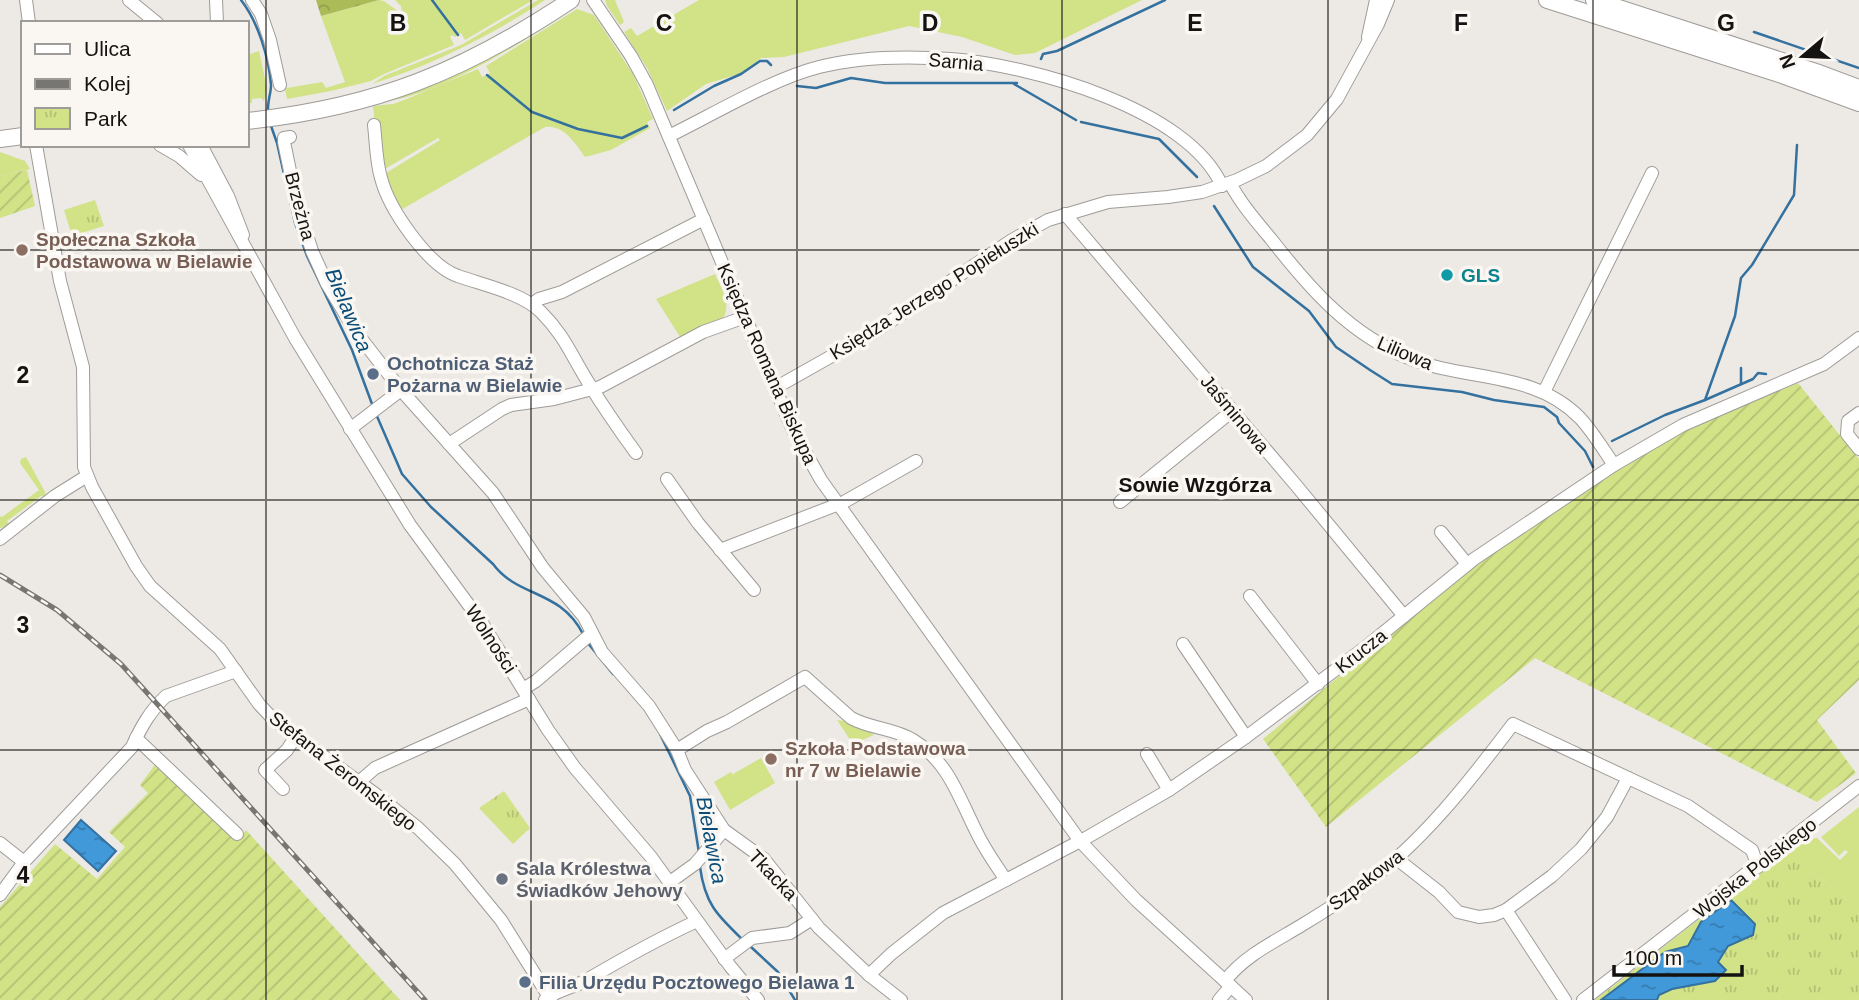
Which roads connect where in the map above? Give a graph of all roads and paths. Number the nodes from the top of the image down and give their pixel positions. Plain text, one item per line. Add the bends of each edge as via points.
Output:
1 (26, 0) edge
2 (129, 0) edge
3 (231, 0) edge
4 (252, 0) edge
5 (553, 0) edge
6 (571, 0) edge
7 (593, 0) edge
8 (1376, 0) edge
9 (1388, 0) edge
10 (1547, 0) edge
11 (1594, 0) edge
12 (217, 2) edge
13 (29, 21) edge
14 (155, 21) edge
15 (217, 21) edge
16 (1367, 44) junction
17 (280, 85) dead end
18 (1859, 88) edge
19 (1859, 103) edge
20 (262, 115) edge
21 (374, 125) dead end
22 (21, 136) edge
23 (290, 136) dead end
24 (669, 136) junction
25 (0, 139) edge
26 (36, 147) edge
27 (163, 147) edge
28 (190, 147) edge
29 (202, 147) edge
30 (213, 147) edge
31 (214, 169) junction
32 (1652, 173) dead end
33 (1226, 184) junction
34 (211, 186) junction
35 (1065, 214) junction
36 (704, 219) junction
37 (251, 259) junction
38 (532, 304) junction
39 (745, 317) junction
40 (1859, 338) edge
41 (775, 387) junction
42 (593, 389) junction
43 (401, 390) junction
44 (1544, 392) junction
45 (1232, 411) junction
46 (1859, 413) edge
47 (350, 429) junction
48 (449, 444) junction
49 (1859, 449) edge
50 (636, 453) dead end
51 (916, 461) dead end
52 (1614, 465) junction
53 (87, 476) junction
54 (667, 480) dead end
55 (1120, 502) dead end
56 (838, 505) junction
57 (1441, 532) dead end
58 (0, 539) edge
59 (720, 550) junction
60 (1467, 564) junction
61 (754, 590) dead end
62 (1250, 596) dead end
63 (1404, 616) junction
64 (592, 633) junction
65 (1183, 644) dead end
66 (236, 671) junction
67 (1318, 684) junction
68 (526, 694) junction
69 (296, 736) junction
70 (1246, 737) junction
71 (136, 738) junction
72 (677, 750) junction
73 (1147, 754) dead end
74 (1628, 778) junction
75 (359, 782) junction
76 (1859, 786) edge
77 (283, 789) dead end
78 (1169, 790) junction
79 (724, 830) junction
80 (237, 834) dead end
81 (1080, 841) junction
82 (0, 844) edge
83 (1397, 859) junction
84 (24, 862) junction
85 (1758, 867) junction
86 (1006, 880) junction
87 (670, 882) junction
88 (0, 895) edge
89 (1506, 910) junction
90 (812, 919) junction
91 (697, 921) junction
92 (724, 959) junction
93 (869, 975) junction
94 (1228, 983) junction
95 (548, 999) edge
96 (758, 1000) edge
97 (901, 1000) edge
98 (1219, 1000) edge
99 (1246, 1000) edge
100 (1565, 1000) edge
101 (1583, 1000) edge

1 - 13 street
2 - 14 street
3 - 12 street
4 - 17 street via 270,40
5 - 20 main road via 495,37 424,71
6 - 20 main road via 496,47 431,78 341,107
7 - 24 street, Księdza Romana Biskupa via 639,69
8 - 16 street, Księdza Jerzego Popiełuszki
9 - 16 street, Księdza Jerzego Popiełuszki
10 - 19 main road
11 - 18 main road
12 - 15 street
16 - 33 street, Księdza Jerzego Popiełuszki via 1342,91 1312,130 1273,161
21 - 38 street via 383,185 430,259 455,275
22 - 25 main road
23 - 43 street, Brzeżna via 284,142 296,200 317,262 348,319
24 - 33 street, Sarnia via 818,67 876,57 952,59 1029,73 1132,108 1190,145
24 - 36 street, Księdza Romana Biskupa
26 - 53 street, Stefana Żeromskiego via 60,281 83,367 82,457
27 - 34 street
28 - 34 street, Wolności
29 - 31 street, Wolności
30 - 31 street
31 - 37 street, Wolności
32 - 44 street
33 - 35 street, Księdza Jerzego Popiełuszki via 1185,195 1108,202
33 - 44 street, Liliowa via 1312,290 1375,342 1412,360
34 - 37 street, Wolności
35 - 41 street, Księdza Jerzego Popiełuszki via 1024,233 885,326
35 - 45 street, Jaśminowa
36 - 38 street
36 - 39 street, Księdza Romana Biskupa
37 - 47 street, Wolności
38 - 42 street via 567,343
39 - 41 street, Księdza Romana Biskupa
39 - 42 street via 703,332
40 - 52 street, Krucza via 1824,364 1683,425
41 - 56 street, Księdza Romana Biskupa via 805,454
42 - 48 street via 512,405
42 - 50 street
43 - 47 street
43 - 48 street, Brzeżna
44 - 52 street, Liliowa via 1578,416
45 - 55 street
45 - 63 street, Jaśminowa
46 - 49 street via 1848,421 1847,434
47 - 68 street, Wolności
48 - 64 street, Brzeżna via 493,493
51 - 56 street
52 - 60 street, Krucza
53 - 58 street
53 - 66 street, Stefana Żeromskiego via 142,576
54 - 59 street
56 - 59 street
56 - 81 street, Księdza Romana Biskupa
57 - 60 street
59 - 61 street
60 - 63 street, Krucza
62 - 67 street
63 - 67 street, Krucza
64 - 68 street
64 - 72 street, Tkacka via 602,653 649,706
65 - 70 street
66 - 69 street, Stefana Żeromskiego via 265,712
66 - 71 street via 166,696
67 - 70 street, Krucza
68 - 75 street via 374,768
68 - 87 street, Wolności via 586,783
69 - 75 street, Stefana Żeromskiego
69 - 77 street via 265,770
70 - 78 street, Krucza
71 - 80 street
71 - 84 street
72 - 79 street, Tkacka
72 - 86 street via 805,677 851,718 899,733 942,764
73 - 78 street
74 - 83 street, Szpakowa via 1513,724 1457,795
74 - 85 street via 1688,806 1728,833 1752,850
74 - 89 street via 1607,817 1581,849
75 - 95 street, Stefana Żeromskiego via 418,828 473,884 507,928
76 - 85 street, Wojska Polskiego
78 - 81 street, Krucza
79 - 87 street via 699,860
79 - 90 street, Tkacka via 764,859
81 - 86 street, Krucza
81 - 94 street, Księdza Romana Biskupa via 1136,900
82 - 84 street
83 - 89 street via 1462,914 1479,917
83 - 94 street, Szpakowa via 1246,960
84 - 88 street
85 - 101 street, Wojska Polskiego
86 - 93 street, Krucza via 943,913
87 - 91 street, Wolności
89 - 100 street
90 - 92 street via 790,933 752,939
90 - 93 street, Tkacka
91 - 92 street, Wolności
91 - 95 street
92 - 96 street, Wolności
93 - 97 street, Tkacka
94 - 98 street, Szpakowa
94 - 99 street, Księdza Romana Biskupa

